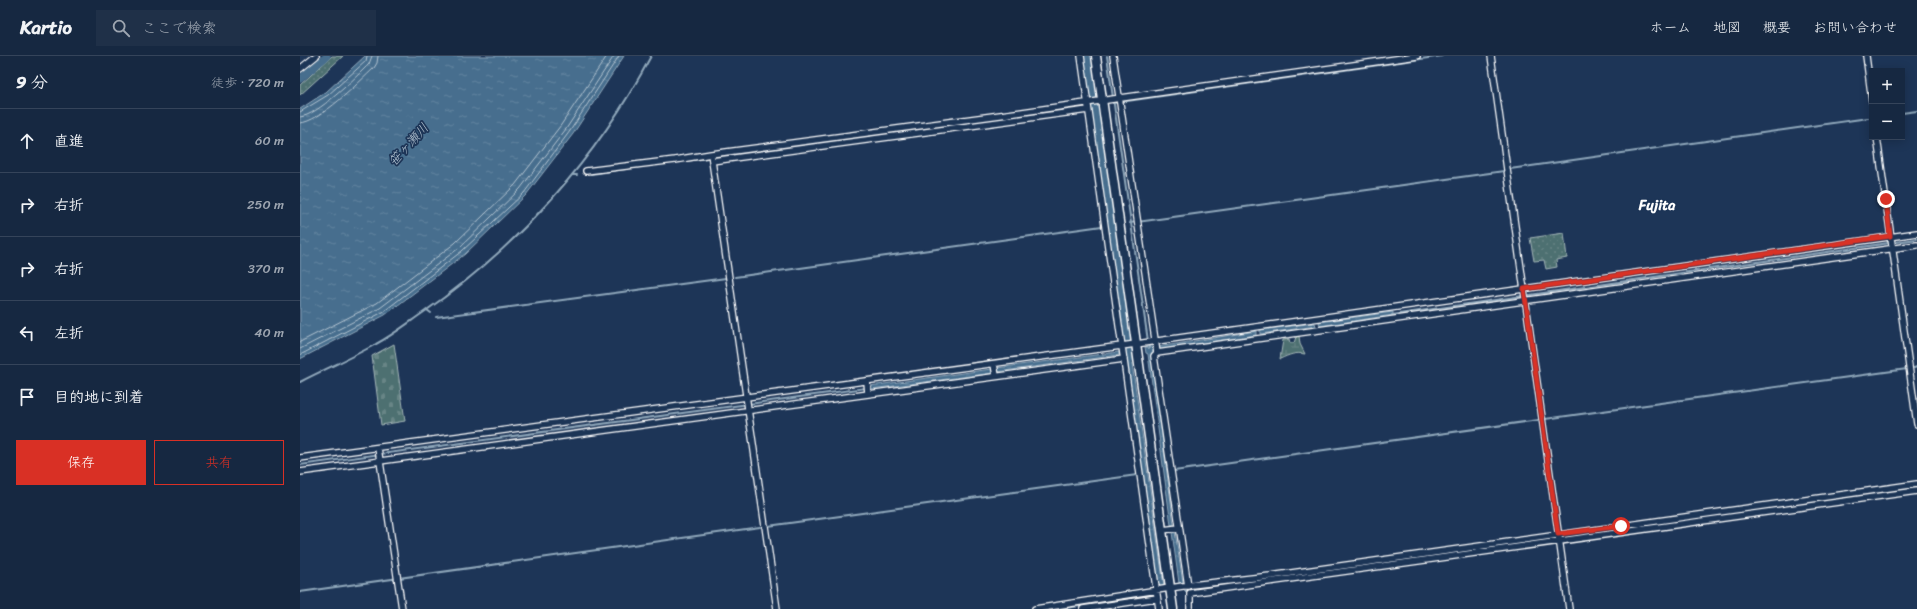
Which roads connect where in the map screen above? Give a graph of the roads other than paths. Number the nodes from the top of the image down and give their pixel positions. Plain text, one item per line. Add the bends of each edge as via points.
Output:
1 (316, 56) edge
2 (1081, 56) edge
3 (1096, 56) edge
4 (1113, 56) edge
5 (1417, 56) edge
6 (1491, 56) edge
7 (1866, 56) edge
8 (300, 69) edge
9 (1869, 78) edge
10 (1107, 101) junction
11 (1088, 110) junction
12 (904, 132) junction
13 (1877, 140) edge
14 (712, 157) junction
15 (586, 170) dead end
16 (1917, 233) edge
17 (1891, 243) junction
18 (1917, 246) edge
19 (1524, 295) junction
20 (1153, 346) junction
21 (1126, 349) junction
22 (995, 370) junction
23 (868, 388) junction
24 (748, 404) junction
25 (1917, 424) edge
26 (379, 454) junction
27 (300, 458) edge
28 (300, 472) edge
29 (1917, 484) edge
30 (1917, 491) edge
31 (1172, 529) junction
32 (1559, 538) junction
33 (1178, 589) junction
34 (1157, 598) junction
35 (1096, 604) junction
36 (402, 609) edge
37 (777, 609) edge
38 (1034, 609) edge
39 (1083, 609) edge
40 (1158, 609) edge
41 (1173, 609) edge
42 (1190, 609) edge
43 (1569, 609) edge

1 - 8 street
2 - 10 street
3 - 10 street
4 - 10 street
5 - 10 street
6 - 19 street
7 - 9 street
10 - 11 street
10 - 12 street
10 - 20 street via 1137,222
10 - 21 street
11 - 12 street
11 - 21 street
12 - 14 street
13 - 17 street
14 - 15 street
14 - 24 street
16 - 17 street
17 - 18 street
17 - 19 street
17 - 19 street
17 - 25 street
19 - 20 street
19 - 20 street
19 - 32 street
20 - 21 street
20 - 31 street
21 - 22 street
21 - 22 street
21 - 31 street
21 - 33 street
22 - 23 street
22 - 23 street
23 - 24 street
23 - 24 street
24 - 26 street
24 - 26 street
24 - 37 street
26 - 27 street
26 - 28 street
26 - 36 street
29 - 32 street
30 - 32 street
31 - 33 street
31 - 33 street
32 - 33 street
32 - 43 street
33 - 34 street
33 - 35 street
33 - 41 street
33 - 42 street
34 - 35 street
34 - 40 street
35 - 38 street
35 - 39 street

